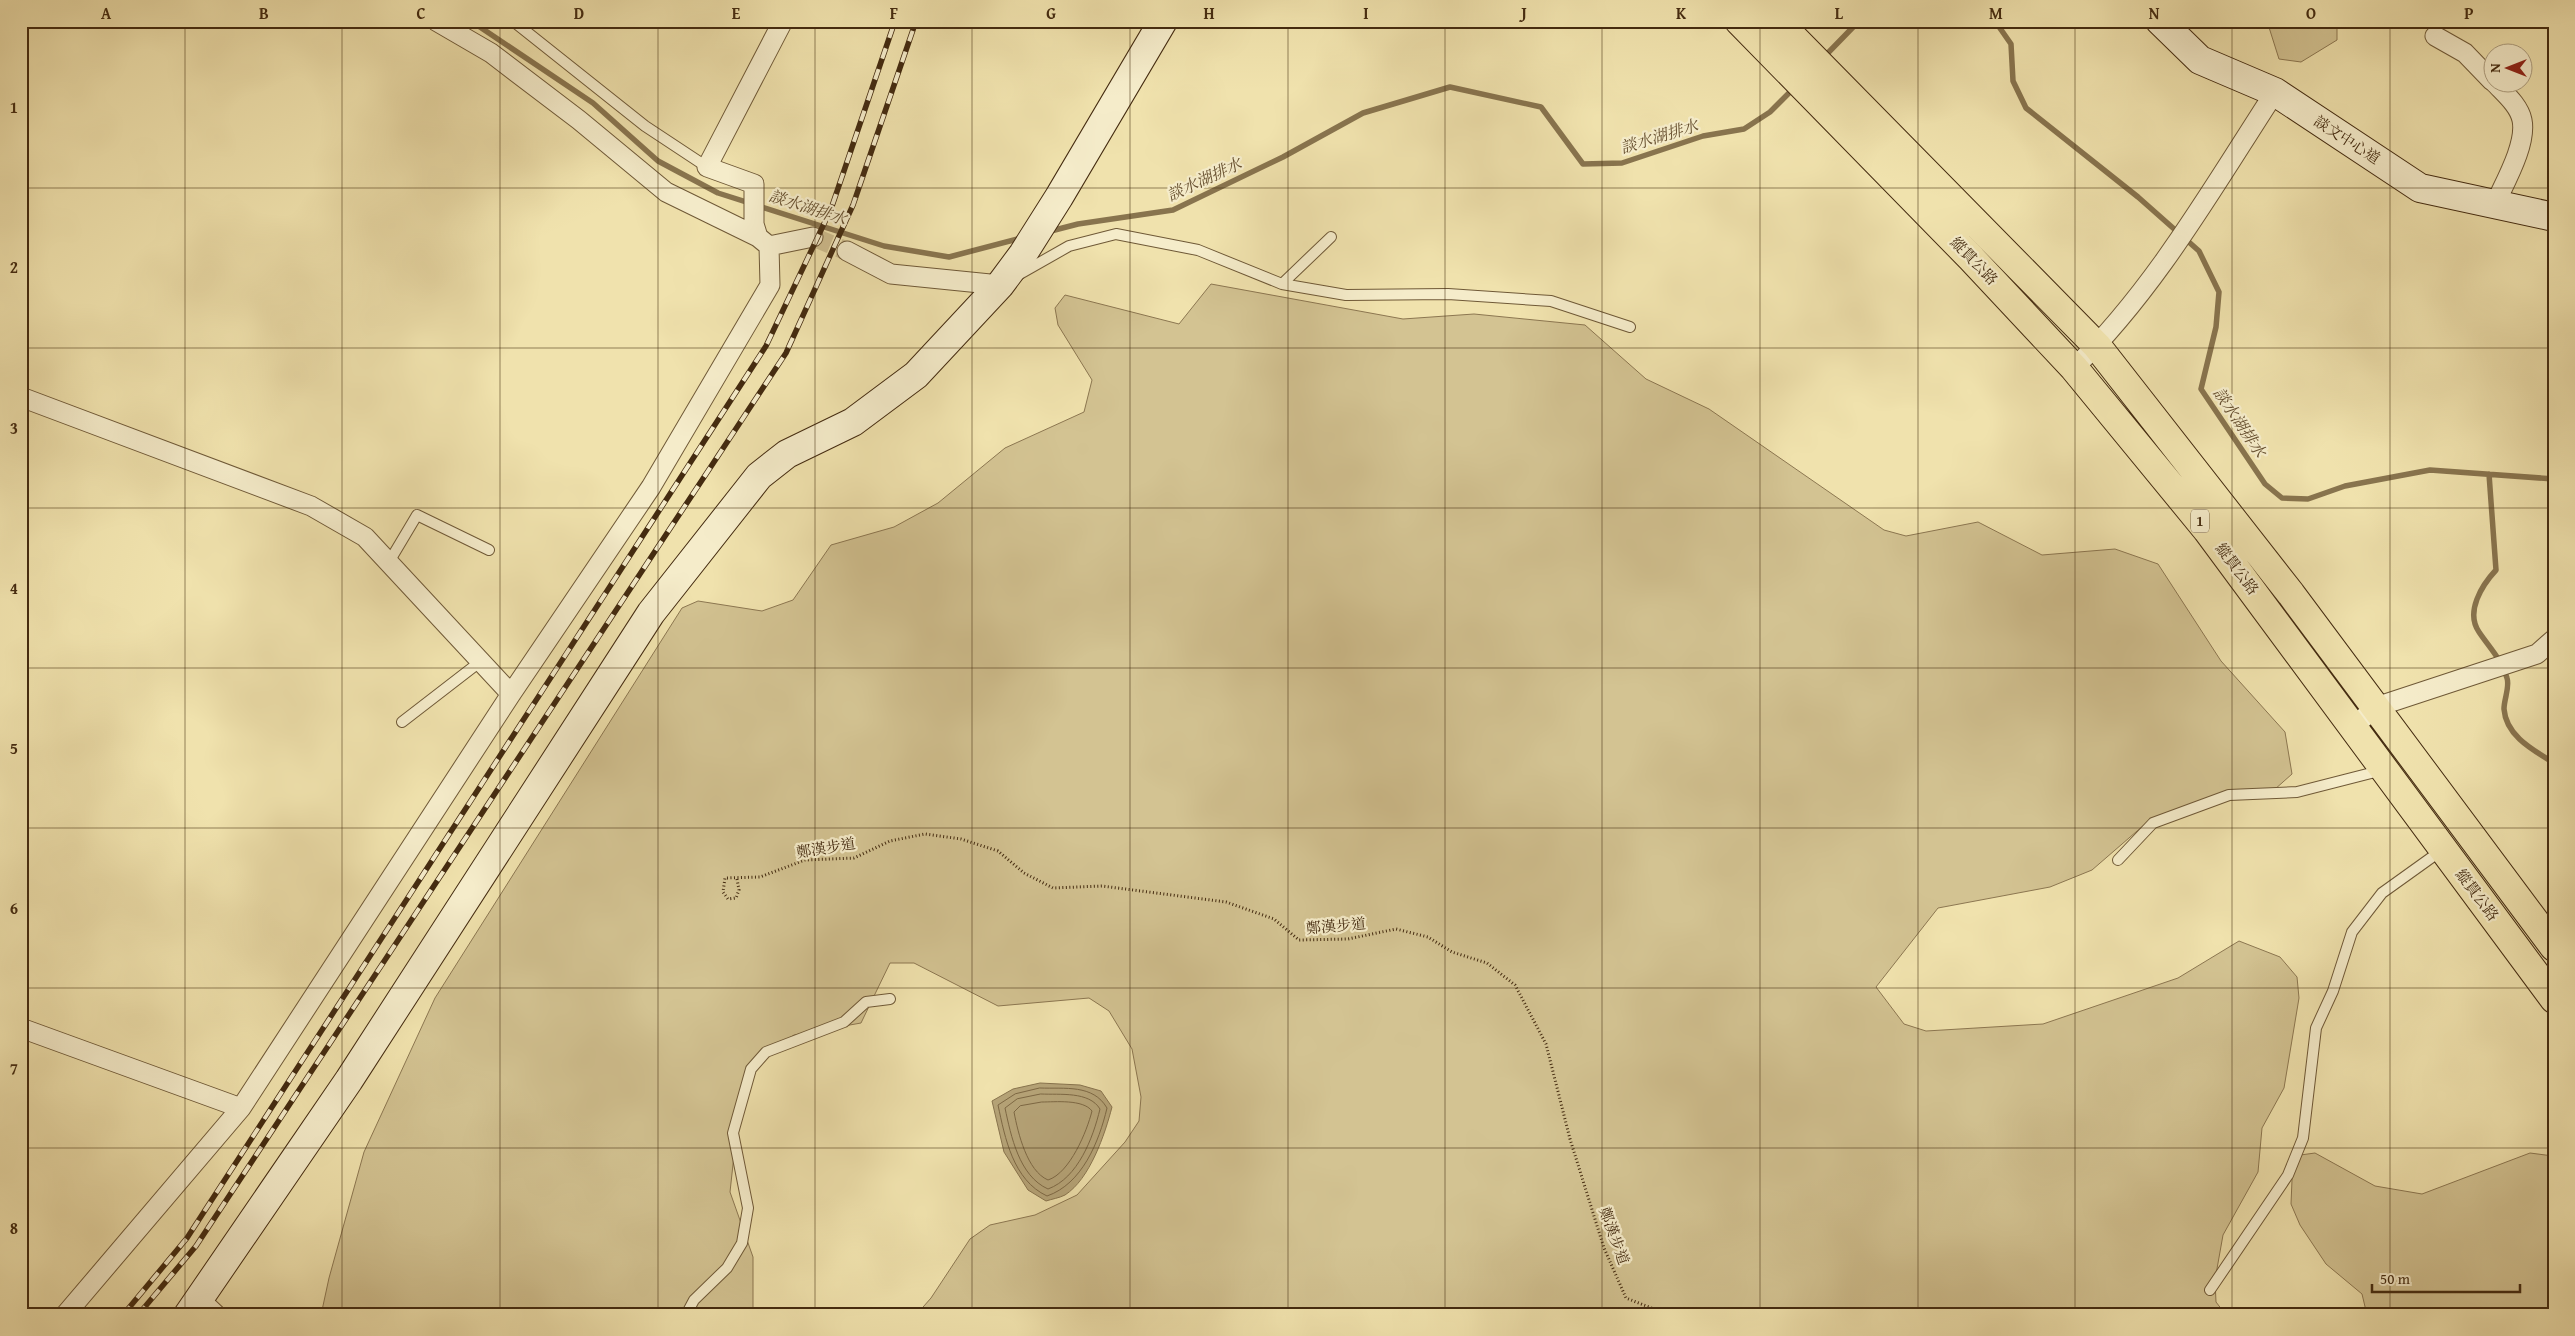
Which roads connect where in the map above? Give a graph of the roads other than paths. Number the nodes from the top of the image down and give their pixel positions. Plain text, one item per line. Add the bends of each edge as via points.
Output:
1 (436, 21) edge
2 (513, 21) edge
3 (783, 21) edge
4 (1162, 21) edge
5 (1777, 21) edge
6 (2160, 21) edge
7 (1743, 26) edge
8 (2435, 36) dead end
9 (2482, 71) edge
10 (2274, 92) junction
11 (2504, 92) edge
12 (706, 167) junction
13 (2495, 204) junction
14 (2554, 217) edge
15 (760, 235) junction
16 (1990, 236) junction
17 (813, 237) tunnel mouth
18 (1330, 237) dead end
19 (846, 251) tunnel mouth
20 (1971, 258) junction
21 (1282, 284) junction
22 (1000, 285) junction
23 (1630, 327) dead end
24 (2097, 346) junction
25 (2074, 368) junction
26 (21, 398) edge
27 (489, 550) dead end
28 (389, 562) junction
29 (2554, 639) edge
30 (481, 662) junction
31 (512, 694) junction
32 (2376, 707) junction
33 (402, 722) dead end
34 (2353, 727) junction
35 (2384, 770) junction
36 (2443, 850) junction
37 (2118, 860) dead end
38 (2554, 947) edge
39 (2554, 999) edge
40 (890, 1000) dead end
41 (21, 1028) edge
42 (241, 1108) junction
43 (2210, 1290) dead end
44 (195, 1305) edge
45 (65, 1315) edge
46 (223, 1315) edge
47 (686, 1315) edge

1 - 15 street via 492,53 666,192
2 - 12 lane via 645,126
3 - 12 street
4 - 22 street via 1059,197
5 - 16 main road, 縱貫公路 / 1
6 - 10 street, 談文中心道 via 2200,60
7 - 20 main road, 縱貫公路 / 1
8 - 9 street via 2465,53
10 - 13 street, 談文中心道 via 2420,188
10 - 24 street via 2152,279
11 - 13 street via 2522,118 2523,136
12 - 15 street via 754,184
13 - 14 street, 談文中心道
15 - 17 street
15 - 31 street via 770,285 652,487
16 - 20 main road
16 - 24 main road, 縱貫公路 / 1
18 - 21 lane
19 - 22 street via 892,274
20 - 25 main road, 縱貫公路 / 1
21 - 22 lane via 1198,250 1116,234 1069,246
21 - 23 lane via 1346,295 1448,294 1550,301
22 - 44 street via 916,375 853,422 787,454 759,476 651,613 349,1080
24 - 25 street
24 - 32 main road, 縱貫公路 / 1
25 - 34 main road, 縱貫公路 / 1 via 2207,530
26 - 28 street via 311,506 365,536
27 - 28 lane via 417,515
28 - 30 street
29 - 32 street via 2537,654
30 - 31 street
30 - 33 lane
31 - 42 street
32 - 34 street
32 - 38 main road, 縱貫公路 / 1
34 - 35 main road, 縱貫公路 / 1
35 - 36 main road, 縱貫公路 / 1
35 - 37 lane via 2297,792 2229,794 2153,823
36 - 39 main road, 縱貫公路 / 1
36 - 43 lane via 2382,893 2352,932 2333,991 2316,1028 2303,1138 2288,1175
40 - 47 lane via 866,1002 844,1022 766,1052 751,1069 733,1132 748,1208 742,1243 727,1268 694,1300
41 - 42 street
42 - 45 street
44 - 46 lane

